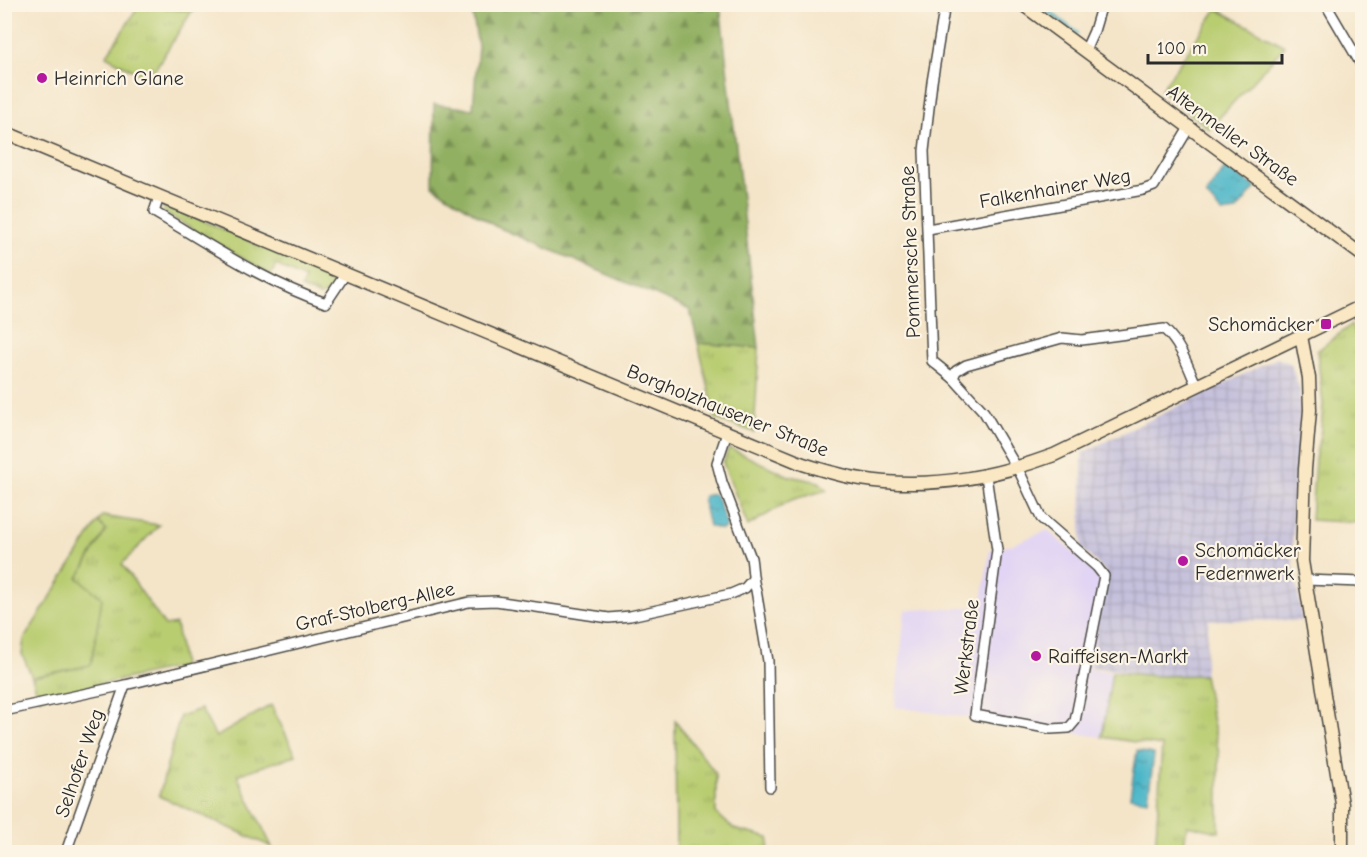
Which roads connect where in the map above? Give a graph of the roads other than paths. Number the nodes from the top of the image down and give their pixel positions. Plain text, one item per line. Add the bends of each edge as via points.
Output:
1 (945, 4) edge
2 (1022, 4) edge
3 (1102, 4) edge
4 (1330, 4) edge
5 (1085, 51) junction
6 (1362, 66) edge
7 (1190, 126) junction
8 (4, 132) edge
9 (159, 196) junction
10 (928, 229) junction
11 (1362, 255) edge
12 (346, 273) junction
13 (1362, 306) edge
14 (1301, 336) junction
15 (953, 378) junction
16 (1196, 386) junction
17 (727, 433) junction
18 (1018, 468) junction
19 (986, 476) junction
20 (1104, 576) joint
21 (752, 580) junction
22 (1305, 580) junction
23 (1362, 582) edge
24 (125, 686) junction
25 (4, 711) edge
26 (770, 787) dead end
27 (66, 852) edge
28 (1340, 852) edge

1 - 10 street, Pommersche Straße via 924,151
2 - 5 main road, Altenmeller Straße
3 - 5 street
4 - 6 street via 1328,8
5 - 7 main road, Altenmeller Straße
7 - 10 street, Falkenhainer Weg via 1154,186
7 - 11 main road, Altenmeller Straße
8 - 9 main road, Borgholzhausener Straße
9 - 12 main road, Borgholzhausener Straße
9 - 12 street via 154,212 262,276 308,297 326,303
10 - 15 street, Pommersche Straße via 932,361
12 - 17 main road, Borgholzhausener Straße
13 - 14 main road, Borgholzhausener Straße
14 - 16 main road, Borgholzhausener Straße
14 - 22 main road via 1310,410 1302,526
15 - 16 street via 966,365 1062,338 1082,340 1164,329 1181,351
15 - 18 street, Pommersche Straße via 984,412
16 - 18 main road, Borgholzhausener Straße via 1054,455
17 - 19 main road, Borgholzhausener Straße via 803,465 859,479 907,484
17 - 21 street via 717,463 752,558
18 - 19 main road, Borgholzhausener Straße
18 - 20 street, Pommersche Straße via 1041,518
19 - 20 street, Werkstraße via 997,550 975,715 1051,729 1069,728 1075,721
21 - 24 street, Graf-Stolberg-Allee via 731,594 609,618 496,601 469,602
21 - 26 street via 768,661
22 - 23 street
22 - 28 main road via 1342,804
24 - 25 street, Graf-Stolberg-Allee
24 - 27 street, Selhofer Weg

